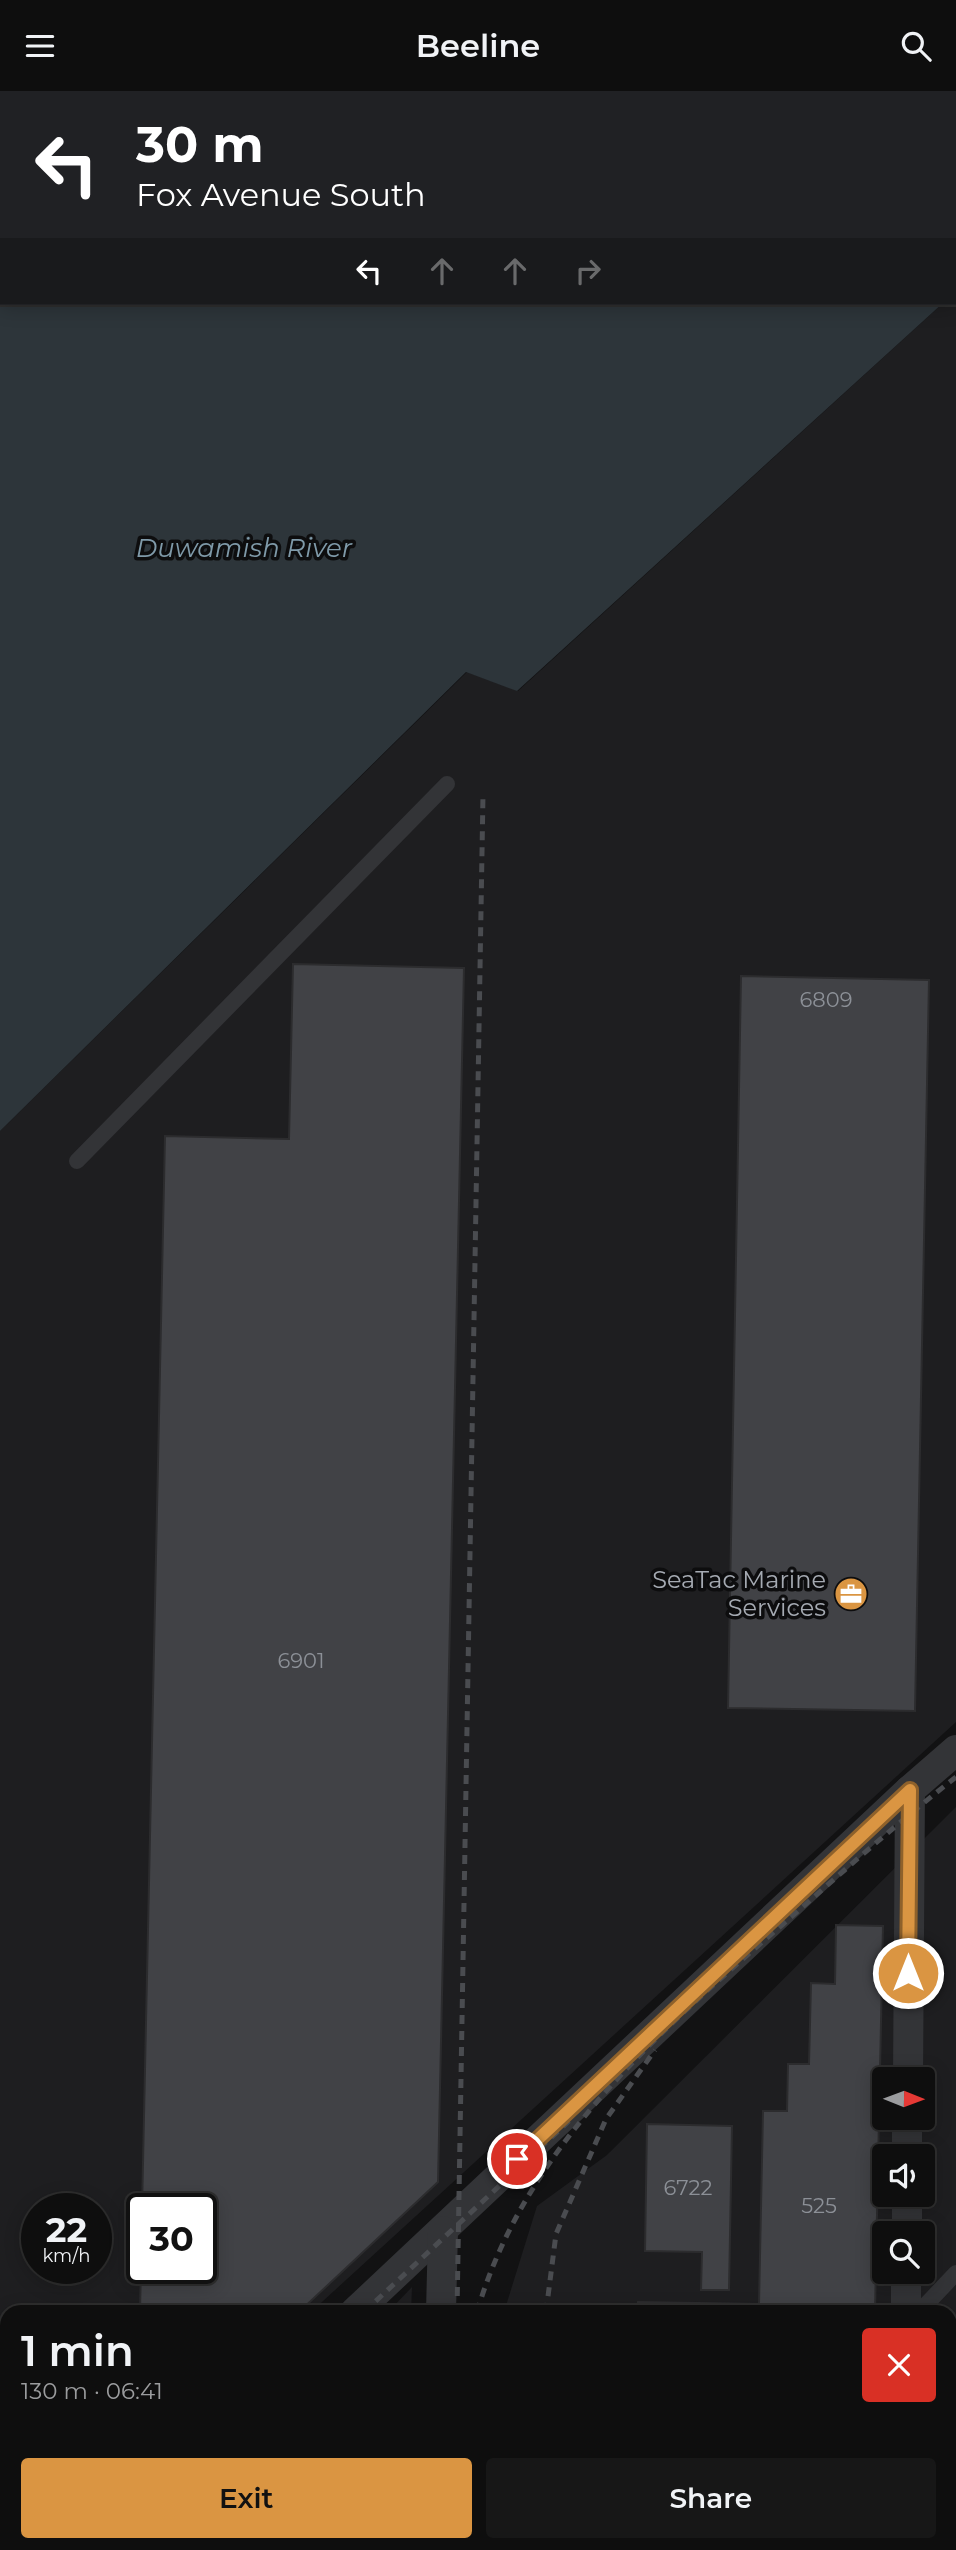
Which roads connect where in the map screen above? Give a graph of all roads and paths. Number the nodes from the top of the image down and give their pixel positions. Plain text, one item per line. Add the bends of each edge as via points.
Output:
1 (447, 784) dead end
2 (77, 1161) dead end
3 (956, 1750) edge
4 (910, 1790) junction
5 (908, 2067) edge
6 (443, 2231) junction
7 (956, 2273) edge
8 (906, 2284) edge
9 (363, 2305) edge
10 (441, 2305) edge
11 (906, 2305) edge
12 (926, 2305) edge

1 - 2 lane
3 - 4 street
4 - 5 street
4 - 6 street
6 - 9 street
6 - 10 street
7 - 12 lane
8 - 11 street

